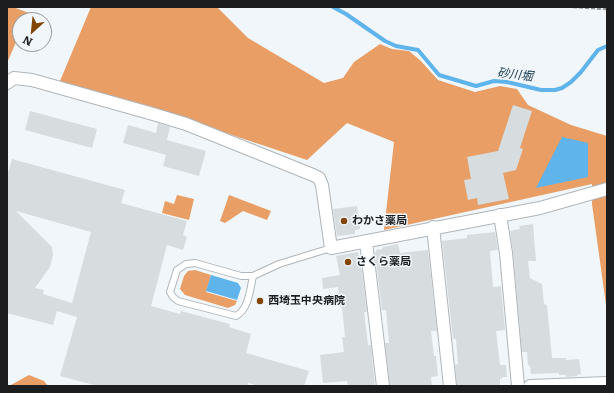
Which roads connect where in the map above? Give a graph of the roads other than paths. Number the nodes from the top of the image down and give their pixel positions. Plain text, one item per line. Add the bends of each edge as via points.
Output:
1 (7, 83) edge
2 (607, 189) edge
3 (500, 215) junction
4 (433, 228) junction
5 (366, 242) junction
6 (331, 248) junction
7 (253, 276) junction
8 (607, 383) edge
9 (588, 385) edge
10 (383, 386) edge
11 (450, 386) edge
12 (518, 386) edge
13 (530, 386) edge

1 - 6 street via 14,78 32,80 154,114 186,124 313,175 322,185
2 - 3 street via 540,208
3 - 4 street
3 - 12 street
4 - 5 street
4 - 11 street
5 - 6 street
5 - 10 street
6 - 7 lane via 279,264
7 - 7 lane via 245,308 236,316 178,301 170,292 177,270 186,264 195,263 241,276
8 - 9 street
9 - 13 street

